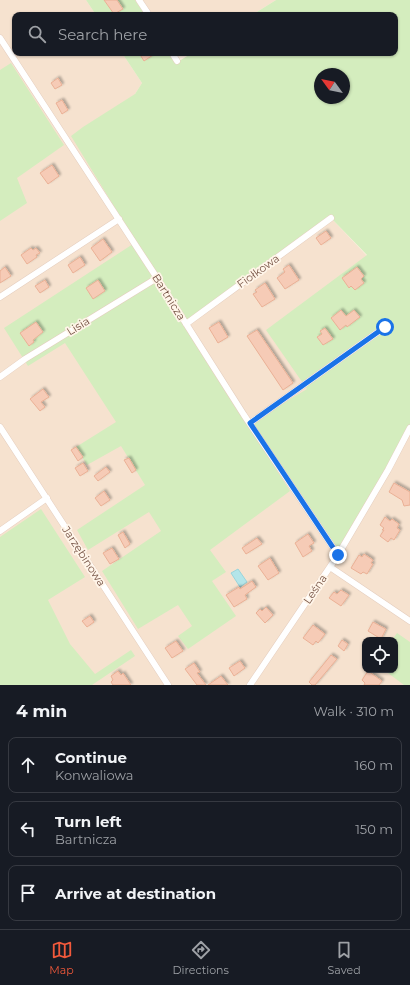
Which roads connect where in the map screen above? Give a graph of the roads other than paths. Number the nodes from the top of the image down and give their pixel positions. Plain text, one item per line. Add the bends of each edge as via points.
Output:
1 (139, 0) edge
2 (146, 12) edge
3 (0, 38) edge
4 (174, 56) edge
5 (177, 61) dead end
6 (331, 218) dead end
7 (119, 219) junction
8 (157, 278) junction
9 (0, 297) edge
10 (186, 324) junction
11 (385, 327) dead end
12 (0, 377) edge
13 (250, 423) junction
14 (0, 427) edge
15 (410, 428) edge
16 (47, 498) junction
17 (0, 531) edge
18 (338, 555) junction
19 (330, 567) junction
20 (410, 621) edge
21 (168, 685) edge
22 (250, 685) edge

1 - 2 street
3 - 7 street, Bartnicza
4 - 5 street
6 - 10 street, Fiołkowa
7 - 8 street, Bartnicza
7 - 9 street
8 - 10 street, Bartnicza
8 - 12 street, Lisia
10 - 13 street, Bartnicza
11 - 13 street
13 - 18 street, Bartnicza
14 - 16 street, Jarzębinowa
15 - 18 street, Leśna
16 - 17 street
16 - 21 street, Jarzębinowa
18 - 19 street, Leśna
19 - 20 street
19 - 22 street, Leśna

